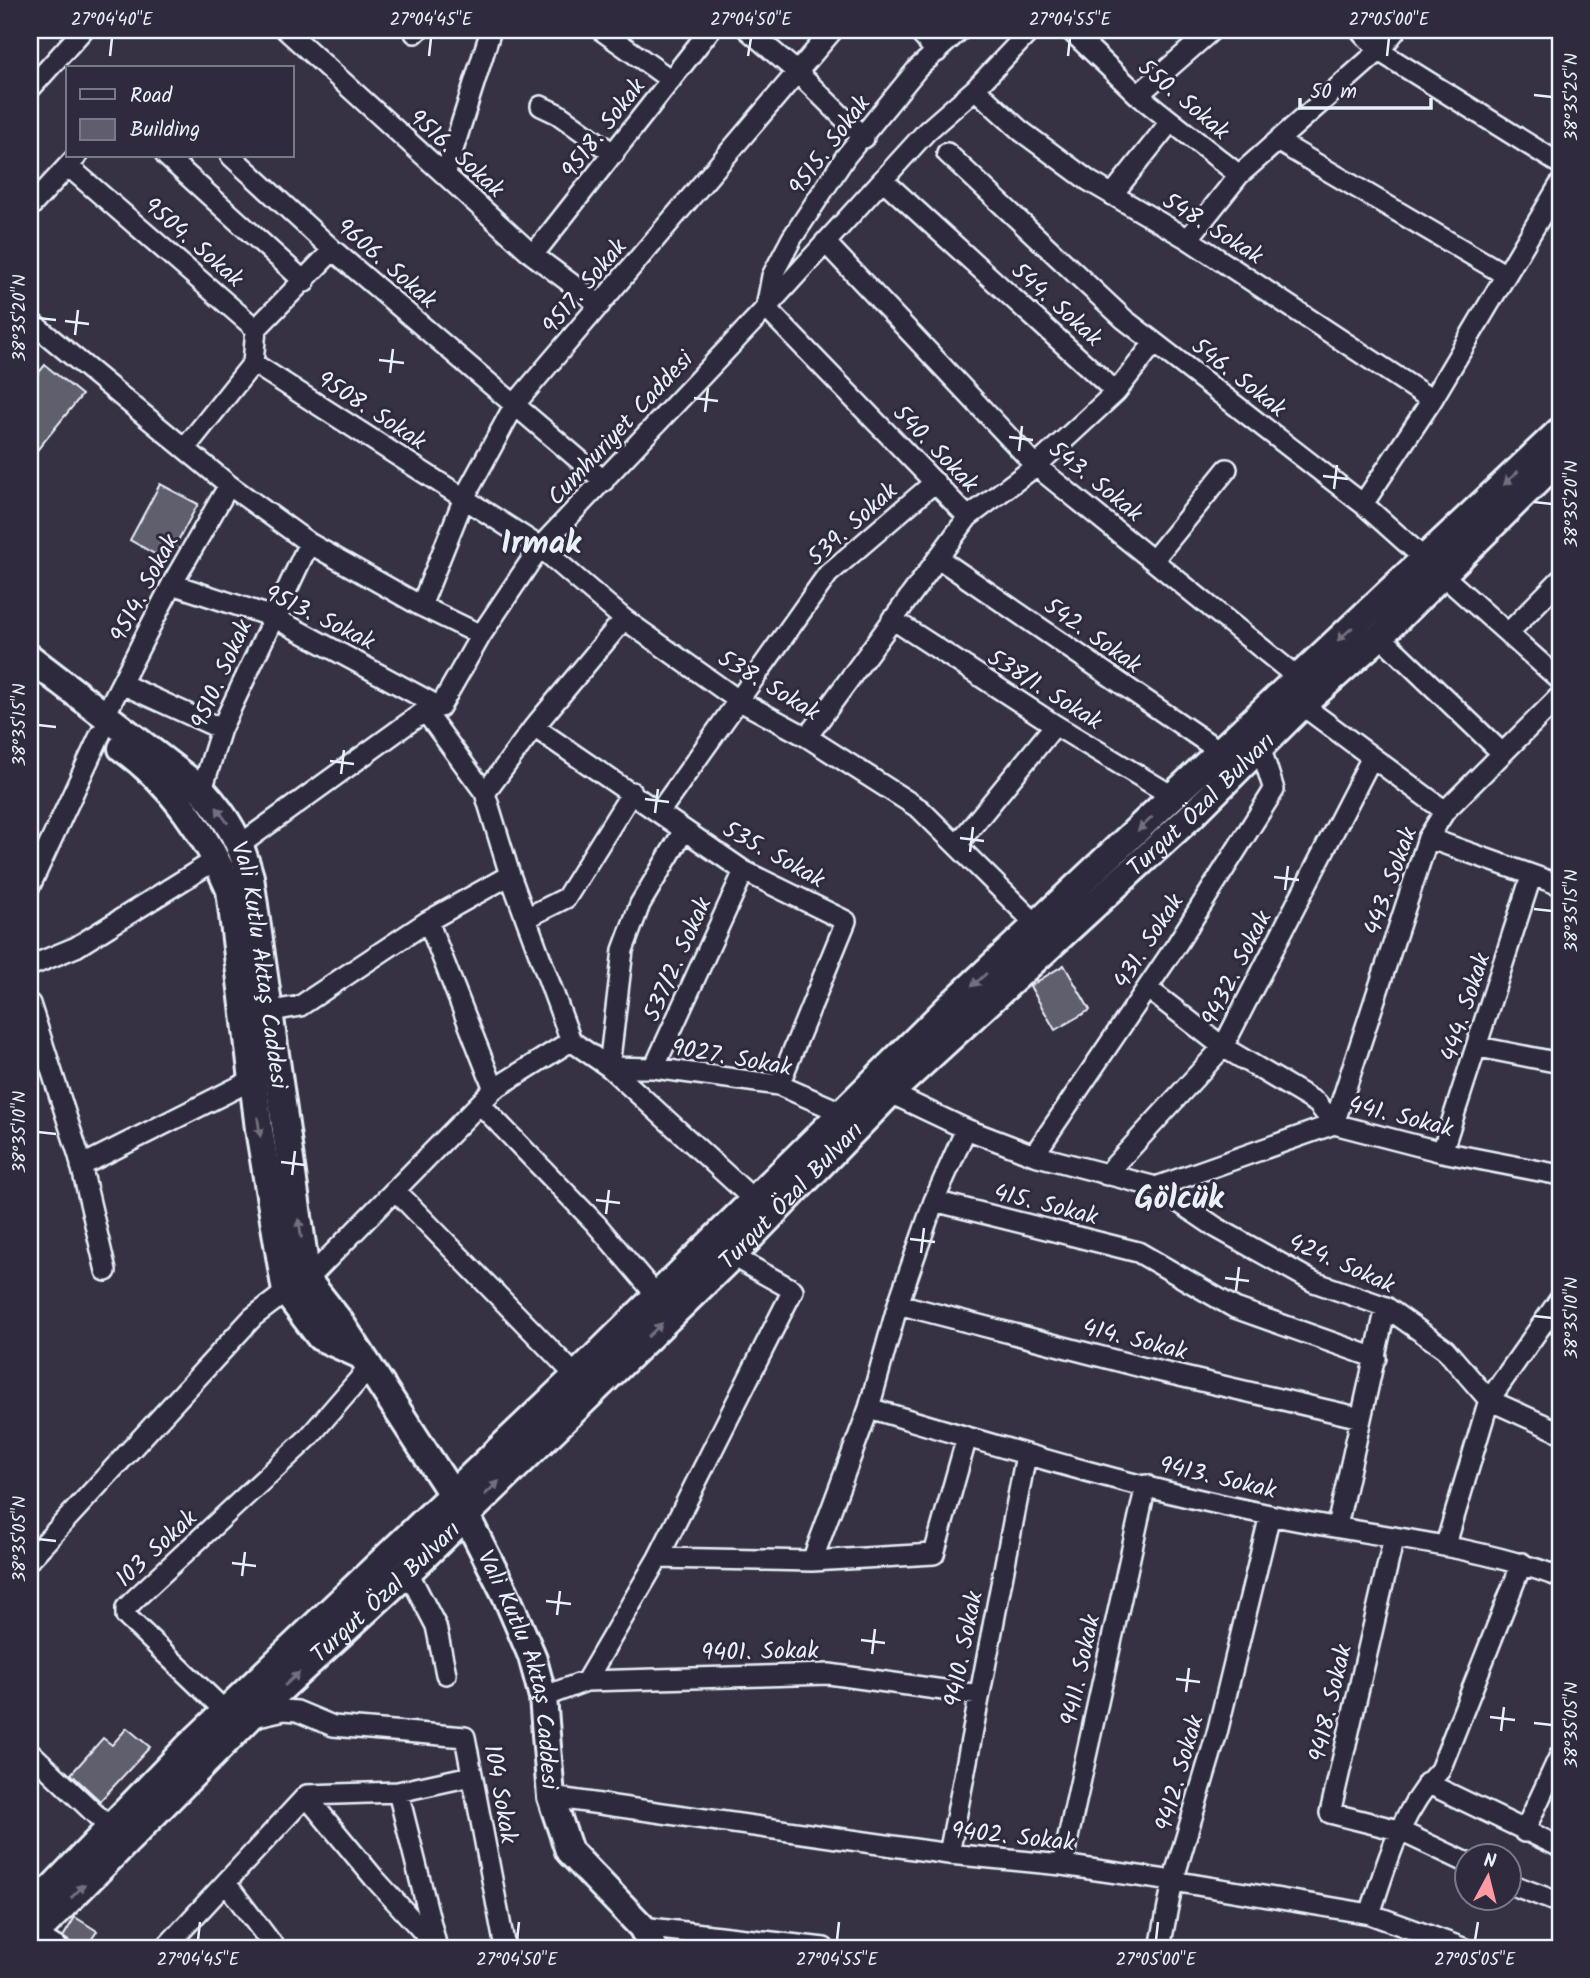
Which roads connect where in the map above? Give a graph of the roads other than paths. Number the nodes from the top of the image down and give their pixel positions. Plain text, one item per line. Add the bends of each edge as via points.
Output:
1 (83, 30) edge
2 (491, 30) edge
3 (601, 30) edge
4 (710, 30) edge
5 (748, 30) edge
6 (833, 30) edge
7 (918, 30) edge
8 (960, 30) edge
9 (1031, 30) edge
10 (1070, 30) edge
11 (1212, 30) edge
12 (1360, 30) edge
13 (1396, 30) edge
14 (292, 32) edge
15 (1379, 51) junction
16 (937, 52) junction
17 (797, 72) junction
18 (671, 80) junction
19 (30, 89) edge
20 (975, 89) junction
21 (1138, 95) junction
22 (541, 106) dead end
23 (1171, 121) junction
24 (864, 138) junction
25 (1279, 142) junction
26 (947, 153) dead end
27 (614, 154) junction
28 (168, 158) edge
29 (233, 158) edge
30 (72, 161) edge
31 (1560, 164) edge
32 (445, 175) junction
33 (1239, 175) junction
34 (883, 180) junction
35 (1560, 184) edge
36 (1112, 195) junction
37 (30, 207) edge
38 (1188, 239) junction
39 (825, 242) junction
40 (333, 250) junction
41 (533, 255) junction
42 (1504, 274) junction
43 (305, 282) junction
44 (600, 305) junction
45 (766, 309) junction
46 (30, 321) edge
47 (256, 329) junction
48 (1154, 343) junction
49 (253, 363) junction
50 (1116, 392) junction
51 (1432, 400) junction
52 (515, 404) junction
53 (1560, 431) edge
54 (186, 447) junction
55 (1560, 458) edge
56 (1036, 466) junction
57 (1227, 469) dead end
58 (604, 481) junction
59 (935, 482) junction
60 (229, 485) junction
61 (464, 498) junction
62 (1363, 504) junction
63 (968, 517) junction
64 (309, 543) junction
65 (540, 547) junction
66 (939, 558) junction
67 (1154, 559) junction
68 (1435, 566) junction
69 (1560, 580) edge
70 (172, 584) junction
71 (421, 606) junction
72 (274, 617) junction
73 (624, 619) junction
74 (892, 619) junction
75 (1508, 634) junction
76 (481, 635) junction
77 (1380, 636) junction
78 (30, 658) edge
79 (1297, 677) junction
80 (30, 680) edge
81 (1560, 680) edge
82 (122, 684) junction
83 (1560, 696) edge
84 (738, 700) junction
85 (1303, 705) junction
86 (433, 709) junction
87 (103, 724) junction
88 (1055, 725) junction
89 (534, 727) junction
90 (221, 729) junction
91 (807, 737) junction
92 (1260, 746) junction
93 (1221, 752) junction
94 (1503, 753) junction
95 (1373, 757) junction
96 (202, 790) junction
97 (632, 792) junction
98 (485, 793) junction
99 (1174, 797) junction
100 (660, 811) junction
101 (1445, 811) junction
102 (683, 832) junction
103 (1428, 838) junction
104 (241, 844) junction
105 (957, 845) junction
106 (217, 859) junction
107 (744, 871) junction
108 (510, 875) junction
109 (1531, 877) junction
110 (1560, 885) edge
111 (30, 886) edge
112 (526, 918) junction
113 (428, 921) junction
114 (1038, 926) junction
115 (30, 966) edge
116 (1147, 988) junction
117 (30, 1004) edge
118 (267, 1012) junction
119 (571, 1041) junction
120 (1223, 1047) junction
121 (1479, 1047) junction
122 (1560, 1063) edge
123 (609, 1067) junction
124 (654, 1068) junction
125 (254, 1079) junction
126 (779, 1084) junction
127 (890, 1093) junction
128 (487, 1096) junction
129 (843, 1113) junction
130 (1334, 1124) junction
131 (966, 1129) junction
132 (1442, 1152) junction
133 (1034, 1155) junction
134 (81, 1166) junction
135 (1106, 1175) junction
136 (1560, 1175) edge
137 (1156, 1187) junction
138 (395, 1190) junction
139 (754, 1200) junction
140 (934, 1201) junction
141 (732, 1256) junction
142 (106, 1271) dead end
143 (297, 1286) junction
144 (657, 1296) junction
145 (1560, 1299) edge
146 (898, 1304) junction
147 (1386, 1307) junction
148 (1376, 1358) junction
149 (363, 1361) junction
150 (576, 1376) junction
151 (1489, 1400) junction
152 (869, 1408) junction
153 (1361, 1418) junction
154 (1560, 1432) edge
155 (967, 1437) junction
156 (1026, 1455) junction
157 (1146, 1485) junction
158 (459, 1504) junction
159 (1270, 1516) junction
160 (1337, 1526) junction
161 (1394, 1537) junction
162 (1446, 1544) junction
163 (658, 1558) junction
164 (30, 1559) edge
165 (812, 1561) junction
166 (1521, 1563) junction
167 (408, 1572) junction
168 (1560, 1577) edge
169 (446, 1674) dead end
170 (586, 1681) junction
171 (979, 1695) junction
172 (543, 1697) junction
173 (237, 1714) junction
174 (30, 1752) edge
175 (1560, 1755) edge
176 (471, 1776) junction
177 (1427, 1783) junction
178 (398, 1792) junction
179 (306, 1796) junction
180 (551, 1797) junction
181 (109, 1828) junction
182 (1398, 1830) junction
183 (1524, 1832) junction
184 (1560, 1847) edge
185 (949, 1854) junction
186 (1454, 1857) edge
187 (1062, 1865) junction
188 (1172, 1881) junction
189 (226, 1883) junction
190 (1524, 1889) edge
191 (1560, 1903) edge
192 (1370, 1914) junction
193 (31, 1929) edge
194 (647, 1938) edge
195 (265, 1944) edge
196 (58, 1948) edge
197 (165, 1948) edge
198 (437, 1948) edge
199 (505, 1948) edge
200 (824, 1948) edge
201 (1160, 1948) edge
202 (1463, 1948) edge

1 - 19 street
2 - 32 street
3 - 18 street
4 - 18 street, 9518. Sokak
5 - 17 street
6 - 17 street, 9517. Sokak
7 - 16 street
8 - 16 street, 9515. Sokak
9 - 20 street, Cumhuriyet Caddesi
10 - 21 street, 550. Sokak
11 - 21 street
12 - 15 street
13 - 15 street
14 - 32 street, 9516. Sokak
15 - 25 street
15 - 31 street
16 - 24 street, 9515. Sokak via 918,68
17 - 24 street
17 - 44 street, 9517. Sokak
18 - 27 street, 9518. Sokak
20 - 34 street, Cumhuriyet Caddesi via 926,131
20 - 36 street, 548. Sokak via 1021,131
21 - 23 street, 550. Sokak
22 - 27 street
23 - 33 street, 550. Sokak
23 - 36 street
24 - 45 street, 9515. Sokak via 846,156 792,238 772,276
25 - 33 street
25 - 42 street
26 - 48 street, 546. Sokak
27 - 41 street, 9518. Sokak
28 - 43 street
29 - 40 street, 9606. Sokak
30 - 37 street
30 - 47 street, 9504. Sokak
32 - 41 street, 9516. Sokak
33 - 38 street
34 - 39 street, Cumhuriyet Caddesi
34 - 50 street, 544. Sokak
35 - 42 street
36 - 38 street, 548. Sokak
38 - 51 street, 548. Sokak
39 - 45 street, Cumhuriyet Caddesi
39 - 56 street, 543. Sokak
40 - 43 street
40 - 52 street, 9606. Sokak
41 - 44 street, 9516. Sokak
42 - 51 street
43 - 47 street
44 - 52 street, 9517. Sokak
45 - 58 street, Cumhuriyet Caddesi
45 - 59 street, 540. Sokak
46 - 54 street
47 - 49 street
48 - 50 street
48 - 62 street, 546. Sokak
49 - 54 street
49 - 61 street, 9508. Sokak
50 - 56 street
51 - 62 street
52 - 58 street, 9606. Sokak
52 - 61 street, 9517. Sokak
53 -> 68 street, Turgut Özal Bulvarı
54 - 60 street
55 - 68 street, Turgut Özal Bulvarı
56 - 63 street
56 - 67 street, 543. Sokak
57 - 67 street
58 - 65 street, Cumhuriyet Caddesi
59 - 63 street, 540. Sokak
59 - 84 street, 539. Sokak via 828,574
60 - 64 street
60 - 70 street, 9514. Sokak
61 - 65 street, 538. Sokak
61 - 71 street, 9517. Sokak
62 - 68 street, 546. Sokak
63 - 66 street, 540. Sokak
64 - 71 street
64 - 72 street, 9510. Sokak
65 - 73 street, 538. Sokak
65 - 76 street, Cumhuriyet Caddesi
66 - 74 street, 540. Sokak
66 - 93 street, 542. Sokak
67 - 79 street, 543. Sokak
68 - 75 street, 546. Sokak
68 - 77 street, Turgut Özal Bulvarı
68 -> 79 street, Turgut Özal Bulvarı
69 - 75 street
70 - 72 street, 9513. Sokak
70 - 82 street, 9514. Sokak
71 - 76 street
72 - 86 street, 9513. Sokak
72 - 90 street, 9510. Sokak
73 - 84 street, 538. Sokak
73 - 89 street
74 - 88 street, 538/1. Sokak
74 - 91 street, 540. Sokak
75 - 81 street, 546. Sokak
76 - 86 street, Cumhuriyet Caddesi
77 - 85 street, Turgut Özal Bulvarı
77 - 94 street
78 - 87 street, Vali Kutlu Aktaş Caddesi
79 - 93 street, Turgut Özal Bulvarı
80 - 87 street, Vali Kutlu Aktaş Caddesi
82 - 87 street, 9514. Sokak
82 - 90 street
83 - 94 street, 443. Sokak
84 - 91 street, 538. Sokak
84 - 100 street, 539. Sokak
85 - 92 street, Turgut Özal Bulvarı
85 - 95 street
86 - 98 street
86 - 104 street, Cumhuriyet Caddesi
87 - 96 street, Vali Kutlu Aktaş Caddesi
87 - 106 street, Vali Kutlu Aktaş Caddesi via 187,811
87 - 111 street, 9514. Sokak
88 - 99 street, 538/1. Sokak
88 - 105 street
89 - 97 street, 535. Sokak
89 - 98 street
90 - 96 street, 9510. Sokak
91 - 105 street, 538. Sokak via 920,809
92 - 116 street, 431. Sokak via 1274,790
92 - 127 street, Turgut Özal Bulvarı via 1190,817
93 - 99 street, Turgut Özal Bulvarı
94 - 101 street, 443. Sokak
95 - 101 street
95 - 120 street, 9432. Sokak
104 -> 96 street, Vali Kutlu Aktaş Caddesi
97 - 100 street, 535. Sokak
97 - 112 street via 566,898
98 - 108 street
99 -> 114 street, Turgut Özal Bulvarı
100 - 102 street, 535. Sokak
101 - 103 street, 443. Sokak
102 - 107 street, 535. Sokak
102 - 123 street via 640,904 623,950
103 - 109 street
103 - 130 street, 443. Sokak
104 - 106 street
104 - 118 street, Vali Kutlu Aktaş Caddesi via 250,877
105 - 114 street, 538. Sokak
106 - 115 street via 76,947
106 - 125 street, Vali Kutlu Aktaş Caddesi via 236,919
107 - 124 street, 537/2. Sokak
107 - 126 street, 535. Sokak via 846,920
108 - 112 street
108 - 113 street
109 - 110 street
109 - 121 street, 444. Sokak
112 - 119 street
113 - 118 street via 300,1006
113 - 128 street
114 -> 129 street, Turgut Özal Bulvarı
116 - 120 street
116 - 133 street, 431. Sokak
117 - 134 street
143 -> 118 street, Vali Kutlu Aktaş Caddesi
119 - 123 street
119 - 128 street
120 - 130 street via 1317,1103
120 - 135 street, 9432. Sokak
121 - 122 street
121 - 132 street, 444. Sokak
123 - 124 street, 9027. Sokak
123 - 139 street
124 - 126 street, 9027. Sokak
125 - 134 street
125 -> 143 street, Vali Kutlu Aktaş Caddesi
126 - 129 street, 9027. Sokak
127 - 131 street, 424. Sokak
127 - 141 street, Turgut Özal Bulvarı
128 - 138 street
128 - 144 street
129 - 139 street, Turgut Özal Bulvarı
130 - 132 street, 441. Sokak
130 - 137 street, 441. Sokak
131 - 133 street, 424. Sokak
131 - 140 street
132 - 136 street, 441. Sokak
133 - 135 street, 424. Sokak
134 - 142 street
135 - 137 street, 424. Sokak
137 - 147 street, 424. Sokak via 1217,1228 1314,1282
138 - 143 street
138 - 150 street
139 - 144 street, Turgut Özal Bulvarı
140 - 146 street
140 - 148 street, 415. Sokak via 1138,1252 1235,1308
158 -> 141 street, Turgut Özal Bulvarı
141 - 163 street via 793,1290
143 - 149 street, Vali Kutlu Aktaş Caddesi via 320,1337
143 - 164 street via 253,1317
144 - 150 street, Turgut Özal Bulvarı
145 - 151 street
146 - 152 street
146 - 153 street, 414. Sokak
147 - 148 street
147 - 151 street, 424. Sokak via 1445,1349
148 - 153 street
149 - 158 street, Vali Kutlu Aktaş Caddesi
149 - 173 street, 103 Sokak via 308,1438 126,1608 126,1616
150 - 158 street, Turgut Özal Bulvarı
151 - 154 street, 424. Sokak
151 - 162 street
152 - 155 street, 9413. Sokak
152 - 165 street
153 - 160 street
155 - 156 street, 9413. Sokak
155 - 165 street via 934,1554
156 - 157 street, 9413. Sokak
156 - 171 street, 9410. Sokak
157 - 159 street, 9413. Sokak
157 - 187 street, 9411. Sokak
158 - 167 street, Turgut Özal Bulvarı
158 - 172 street, Vali Kutlu Aktaş Caddesi via 505,1593
158 - 173 street, Turgut Özal Bulvarı
159 - 160 street, 9413. Sokak
159 - 188 street, 9412. Sokak via 1217,1733
160 - 161 street, 9413. Sokak
161 - 162 street, 9413. Sokak
161 - 182 street, 9418. Sokak via 1329,1813
162 - 166 street, 9413. Sokak
163 - 165 street
163 - 170 street
166 - 168 street, 9413. Sokak
166 - 177 street via 1440,1770
167 - 169 street via 436,1626
173 -> 167 street, Turgut Özal Bulvarı
170 - 171 street, 9401. Sokak via 829,1674
170 - 172 street, 9401. Sokak
171 - 185 street, 9410. Sokak
172 - 180 street, Vali Kutlu Aktaş Caddesi
173 - 176 street, 104 Sokak via 297,1711 333,1726 466,1737
173 - 181 street, Turgut Özal Bulvarı
193 -> 173 street, Turgut Özal Bulvarı
174 - 181 street
175 - 183 street
176 - 178 street
176 - 199 street, 104 Sokak
177 - 182 street
177 - 183 street
178 - 179 street
178 - 198 street
179 - 189 street
179 - 198 street
180 - 185 street, 9402. Sokak
180 - 194 street, Vali Kutlu Aktaş Caddesi via 569,1851
181 - 193 street, Turgut Özal Bulvarı
182 - 186 street
182 - 192 street
183 - 184 street
185 - 187 street, 9402. Sokak
187 - 188 street, 9402. Sokak
188 - 192 street, 9402. Sokak
188 - 201 street, 9412. Sokak
189 - 195 street
189 - 197 street
190 - 191 street
192 - 202 street, 9402. Sokak
193 - 196 street
194 - 200 street

